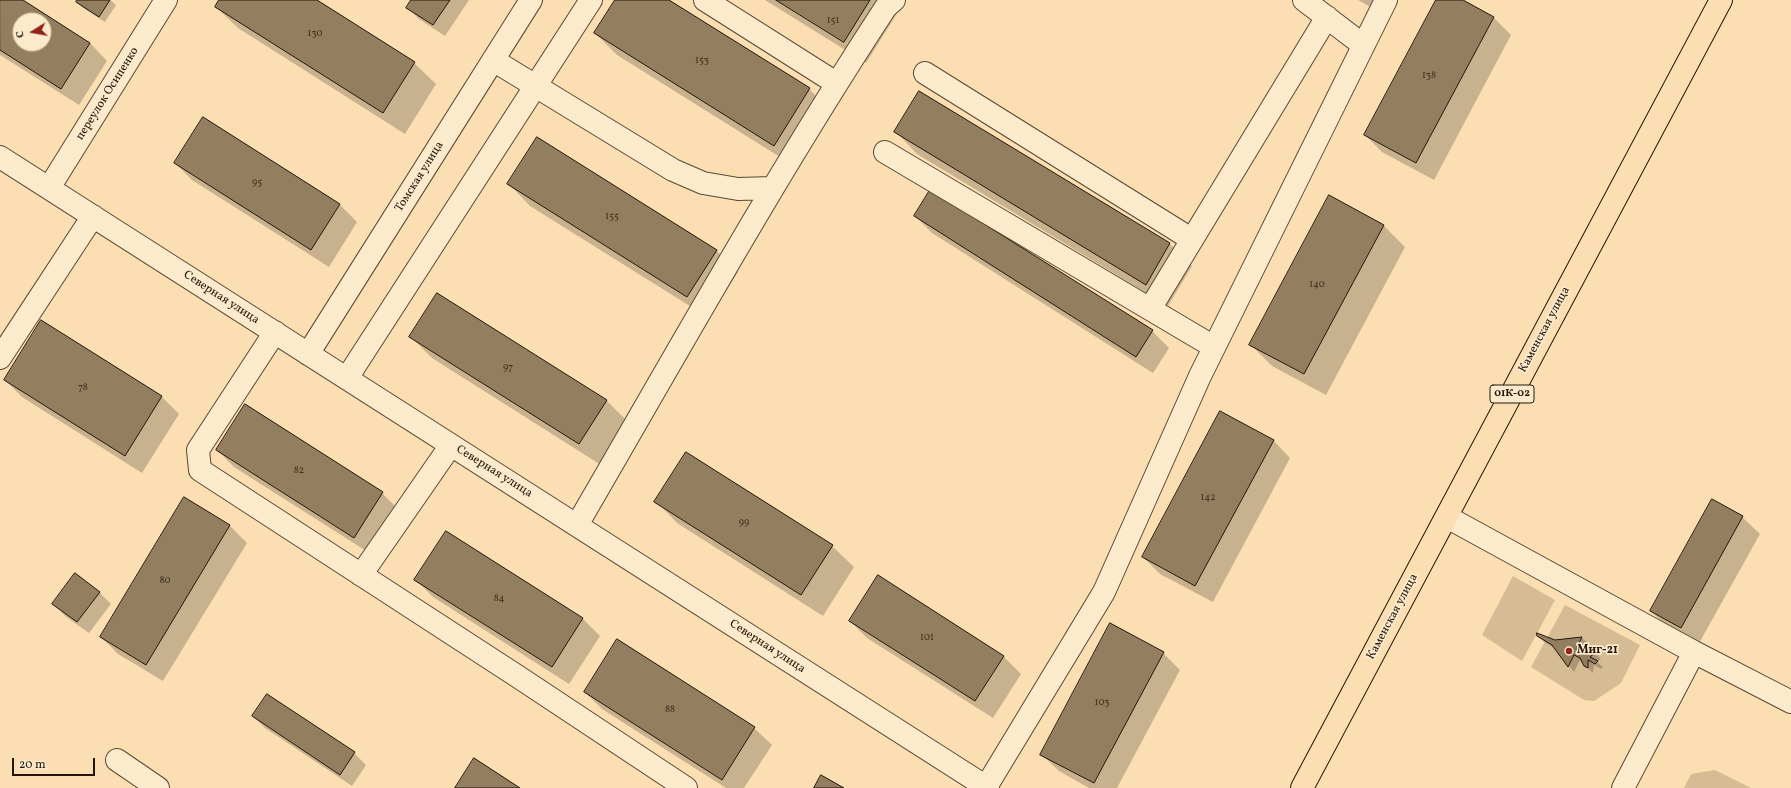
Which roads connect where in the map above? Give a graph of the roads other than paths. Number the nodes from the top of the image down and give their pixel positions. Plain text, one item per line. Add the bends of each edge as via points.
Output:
1 (166, 0) edge
2 (531, 0) edge
3 (591, 0) edge
4 (705, 0) edge
5 (894, 0) edge
6 (1304, 0) edge
7 (1386, 0) edge
8 (1721, 0) edge
9 (1327, 17) junction
10 (1363, 45) junction
11 (494, 60) junction
12 (925, 73) dead end
13 (836, 83) junction
14 (536, 86) junction
15 (885, 152) dead end
16 (0, 157) edge
17 (49, 188) junction
18 (773, 188) junction
19 (93, 216) junction
20 (1191, 239) junction
21 (1150, 309) junction
22 (275, 332) junction
23 (3, 346) edge
24 (1214, 347) junction
25 (308, 354) junction
26 (347, 378) junction
27 (451, 445) junction
28 (1446, 517) junction
29 (577, 525) junction
30 (361, 575) junction
31 (1694, 652) junction
32 (1791, 702) edge
33 (116, 760) dead end
34 (987, 787) edge
35 (158, 788) edge
36 (686, 788) edge
37 (1302, 788) edge
38 (1623, 788) edge

1 - 17 street, переулок Осипенко
2 - 11 street, Томская улица
3 - 14 street
4 - 13 street
5 - 13 street via 886,7
6 - 9 street
7 - 10 street
8 - 28 main road, Каменская улица / 01К-02
9 - 10 street
9 - 20 street
10 - 24 street
11 - 14 street
11 - 25 street, Томская улица
12 - 20 street
13 - 18 street
14 - 18 street via 673,170 703,183 738,189
14 - 26 street
15 - 21 street
16 - 17 street, Северная улица
17 - 19 street, Северная улица
18 - 29 street
19 - 22 street, Северная улица
19 - 23 street
20 - 21 street
21 - 24 street
22 - 25 street, Северная улица
22 - 30 street via 198,450 200,470
24 - 34 street via 1104,592
25 - 26 street, Северная улица
26 - 27 street, Северная улица
27 - 29 street, Северная улица
27 - 30 street
28 - 31 street
28 - 37 main road, Каменская улица / 01К-02
29 - 34 street, Северная улица
30 - 36 street
31 - 32 street
31 - 38 street
33 - 35 street

